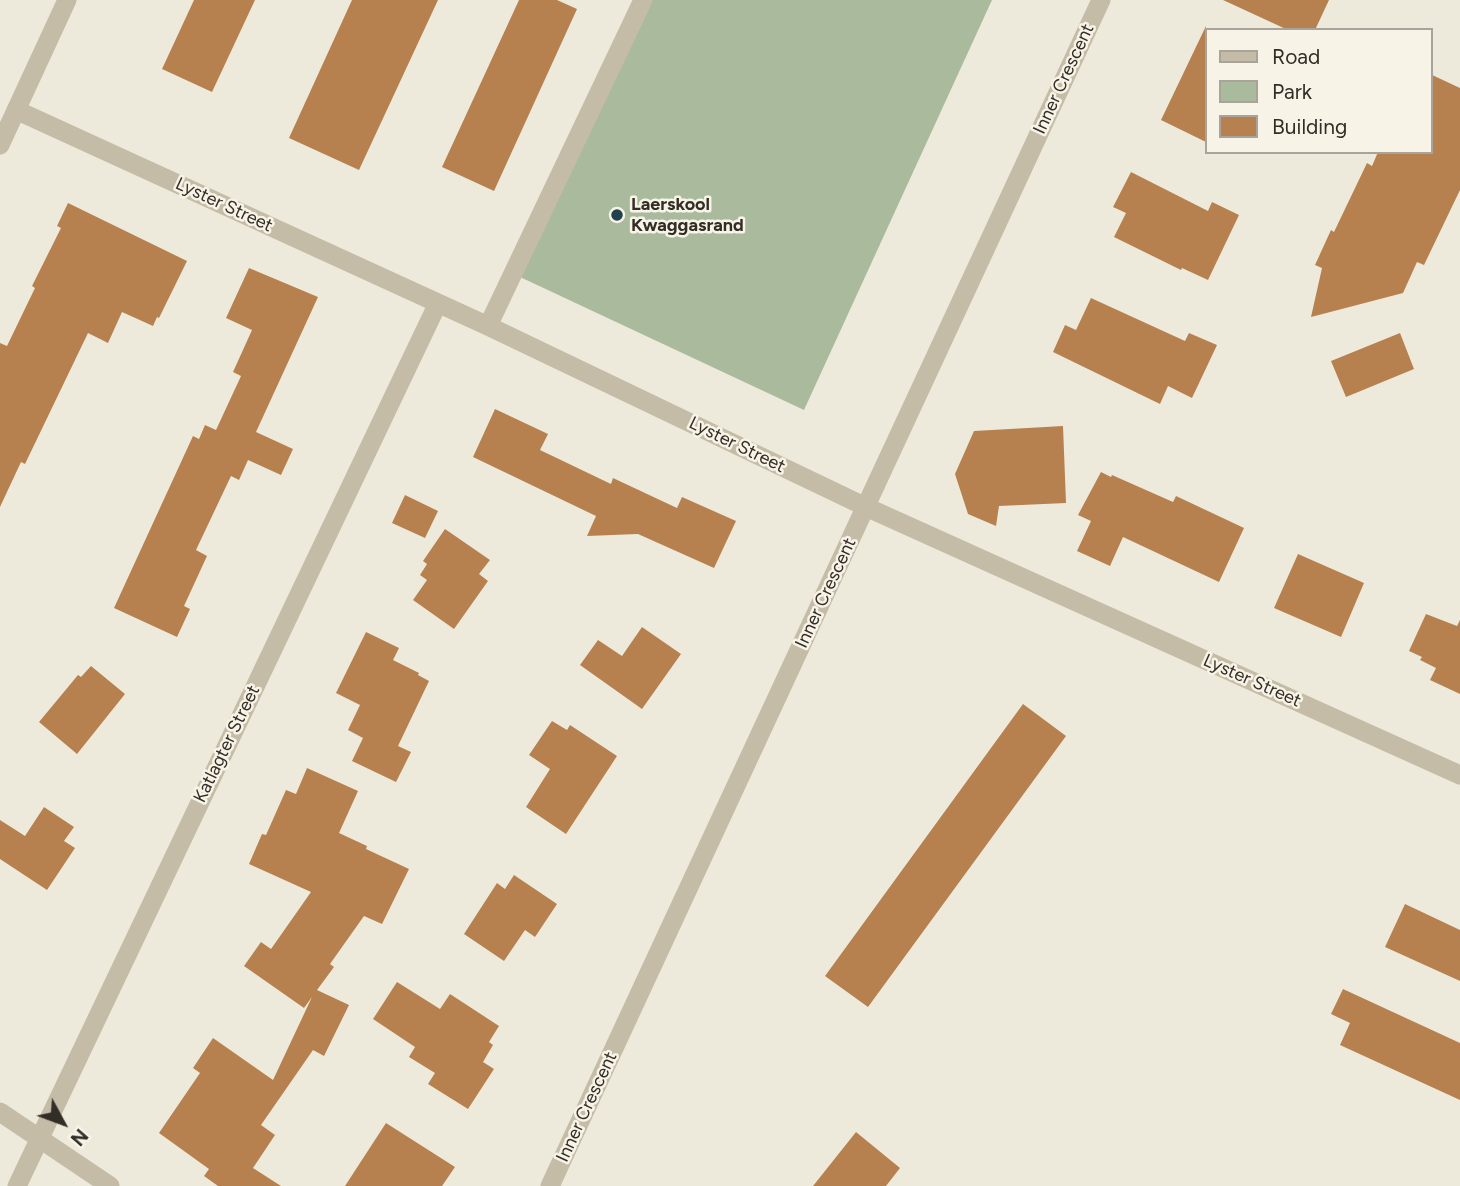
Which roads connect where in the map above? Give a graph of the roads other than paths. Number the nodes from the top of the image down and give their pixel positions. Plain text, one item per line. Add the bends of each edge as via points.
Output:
1 (68, 0) edge
2 (643, 0) edge
3 (1101, 0) edge
4 (16, 110) junction
5 (0, 145) edge
6 (438, 303) junction
7 (488, 326) junction
8 (866, 507) junction
9 (1460, 775) edge
10 (0, 1112) edge
11 (39, 1138) junction
12 (17, 1186) edge
13 (110, 1186) edge
14 (550, 1186) edge

1 - 4 street
2 - 7 street
3 - 8 street, Inner Crescent
4 - 5 street
4 - 6 street, Lyster Street
6 - 7 street, Lyster Street
6 - 11 street, Katlagter Street
7 - 8 street, Lyster Street
8 - 9 street, Lyster Street
8 - 14 street, Inner Crescent
10 - 11 street
11 - 12 street, Katlagter Street
11 - 13 street

